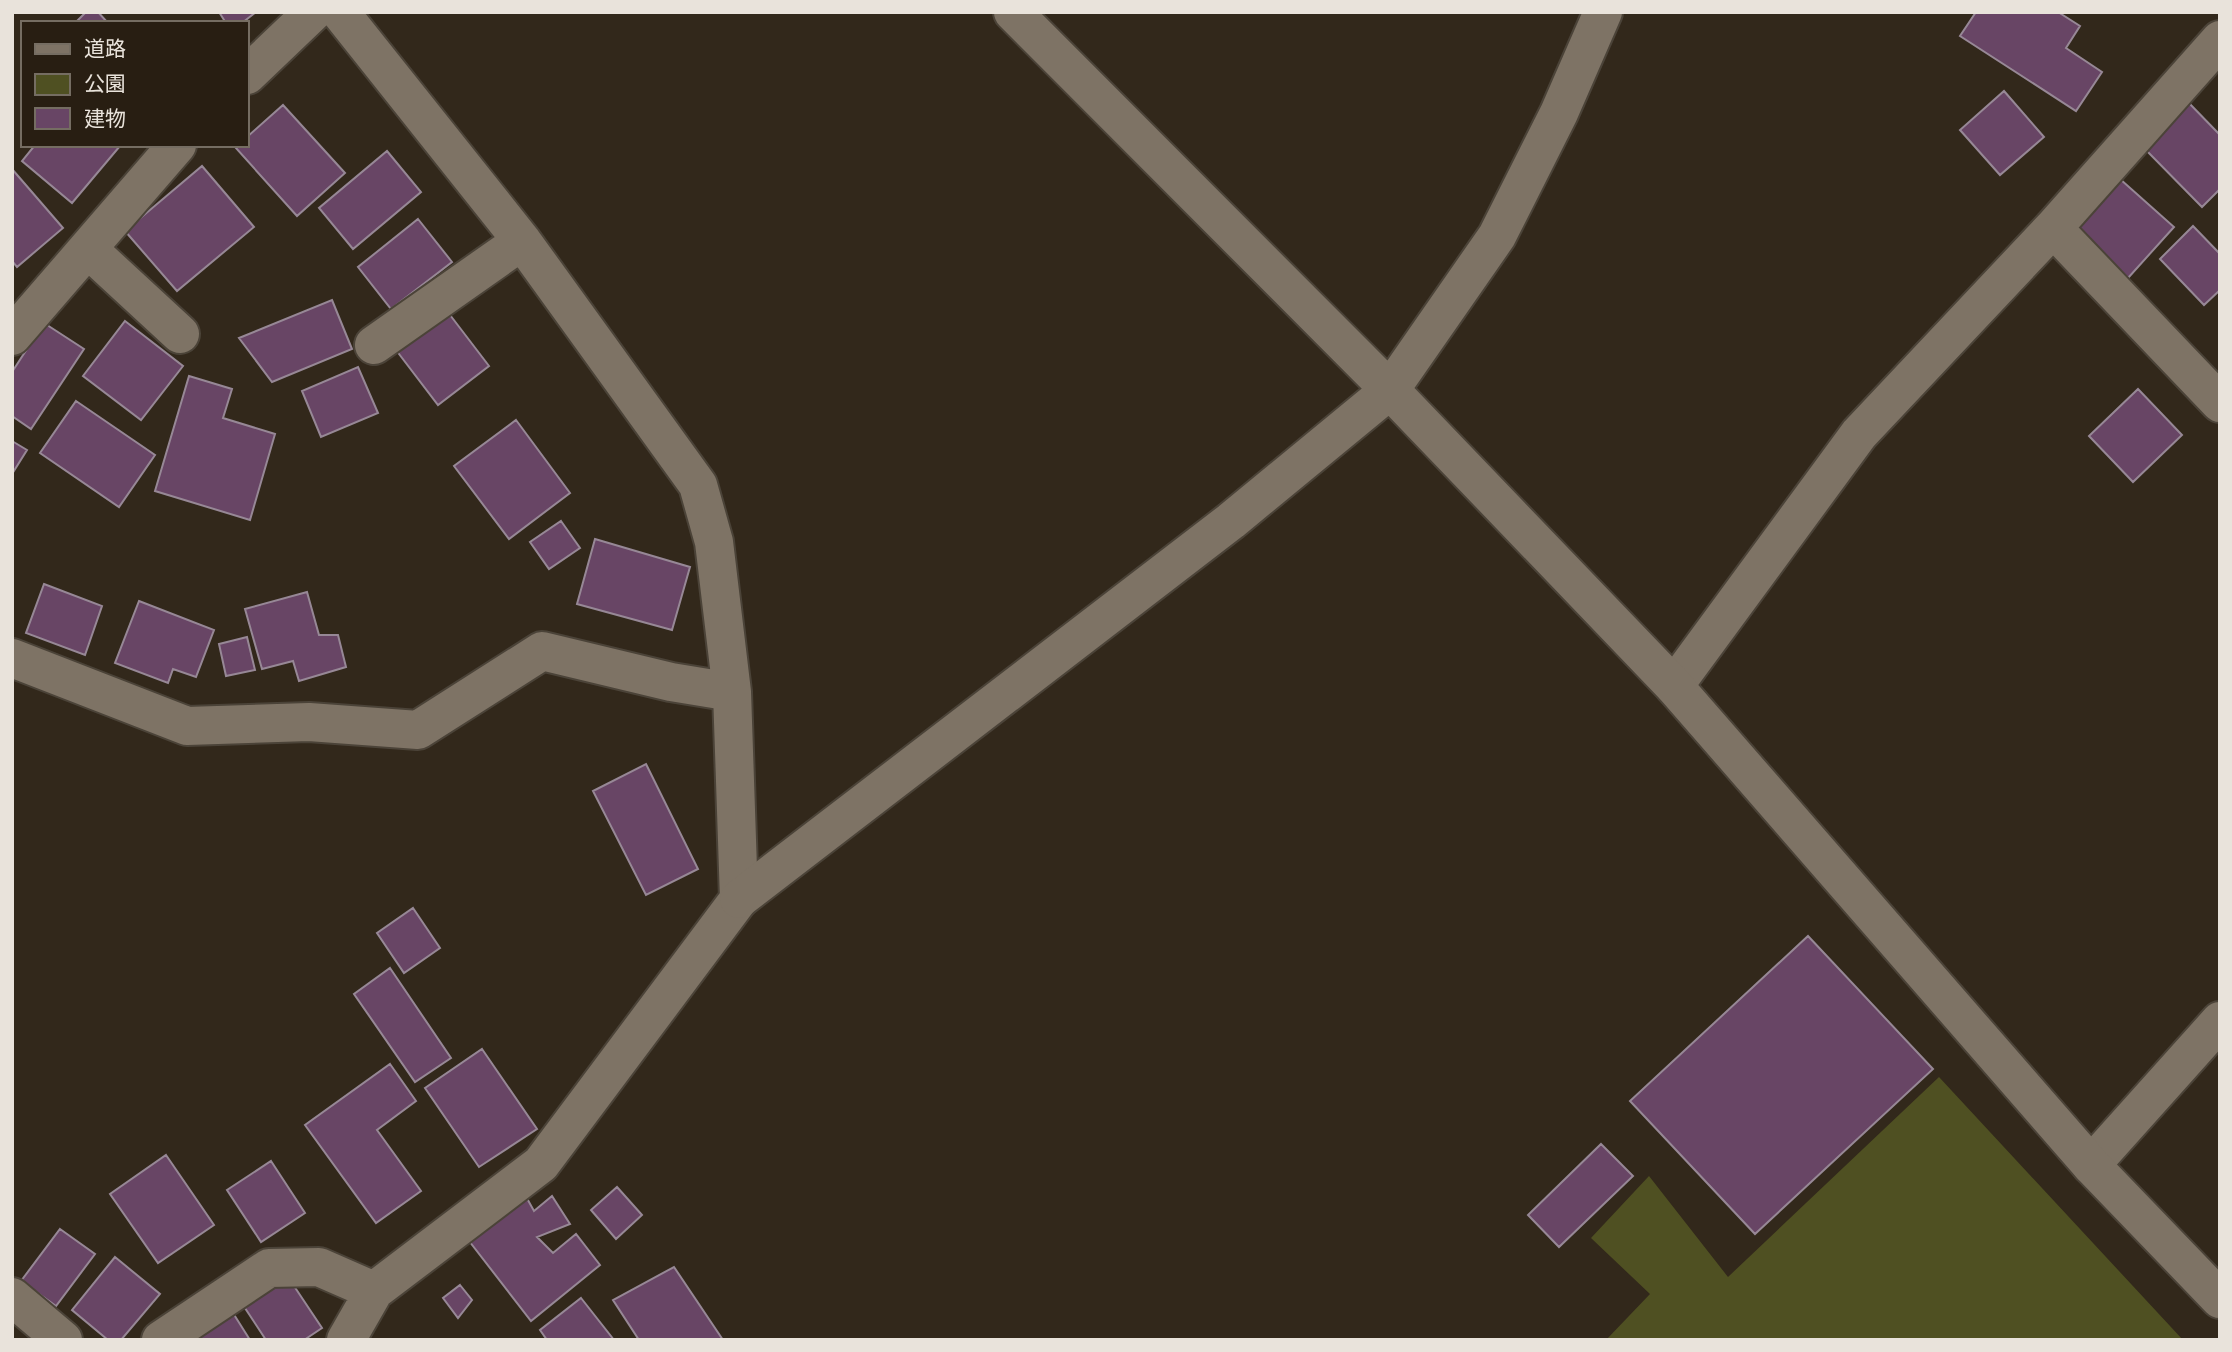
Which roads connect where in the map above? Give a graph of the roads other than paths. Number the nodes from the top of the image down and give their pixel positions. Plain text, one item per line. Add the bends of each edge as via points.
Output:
1 (313, 12) edge
2 (340, 12) edge
3 (1013, 12) edge
4 (1603, 12) edge
5 (2220, 40) edge
6 (248, 74) edge
7 (175, 147) edge
8 (2053, 228) junction
9 (522, 241) junction
10 (88, 249) junction
11 (26, 300) edge
12 (180, 334) dead end
13 (12, 336) edge
14 (374, 345) dead end
15 (1390, 390) junction
16 (2220, 403) edge
17 (12, 658) edge
18 (1674, 686) junction
19 (732, 692) junction
20 (739, 899) junction
21 (2220, 1021) edge
22 (2091, 1165) junction
23 (374, 1291) junction
24 (12, 1297) edge
25 (2220, 1299) edge
26 (63, 1340) edge
27 (161, 1340) edge
28 (346, 1340) edge

1 - 6 street
2 - 9 street
3 - 15 street
4 - 15 street via 1497,236
5 - 8 street
7 - 10 street
8 - 16 street
8 - 18 street via 1859,434
9 - 14 street
9 - 19 street via 698,485 714,541
10 - 11 street
10 - 12 street
11 - 13 street
15 - 18 street
15 - 20 street via 1231,521
17 - 19 street via 187,726 309,722 418,730 542,651
18 - 22 street
19 - 20 street
20 - 23 street via 541,1164
21 - 22 street
22 - 25 street
23 - 27 street via 319,1268 269,1268
23 - 28 street
24 - 26 street

